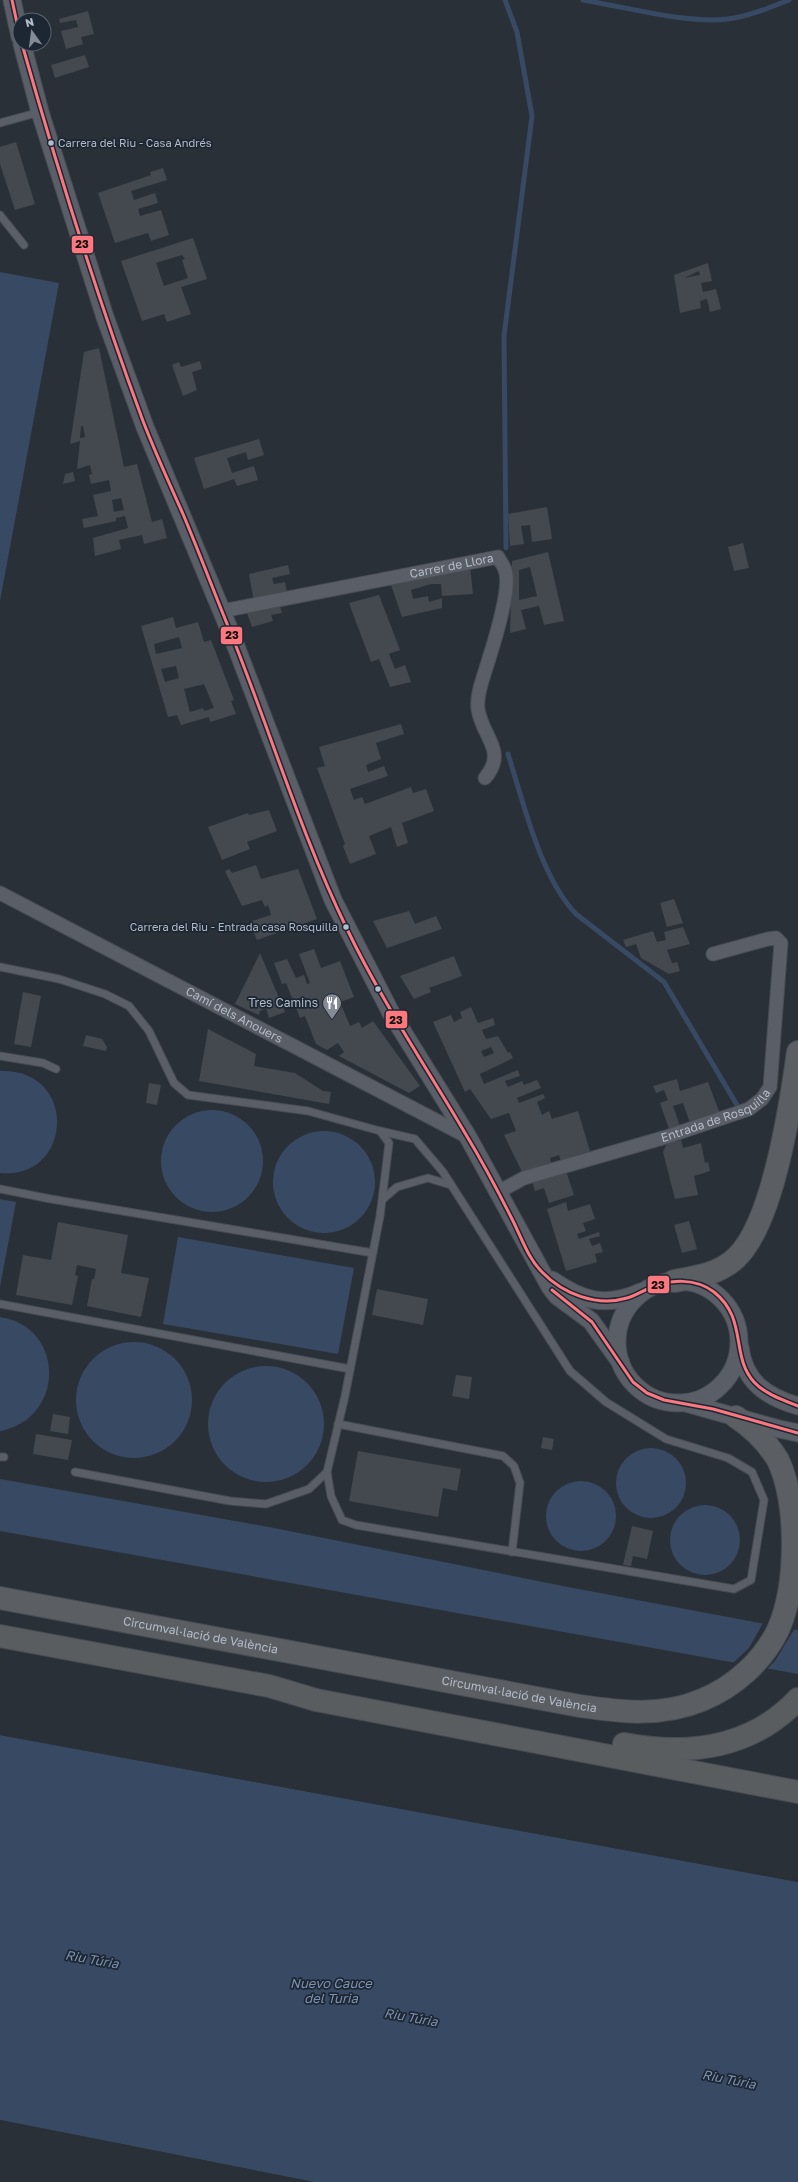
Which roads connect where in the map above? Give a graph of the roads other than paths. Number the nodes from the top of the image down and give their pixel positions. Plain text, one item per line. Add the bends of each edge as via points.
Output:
1 (12, 0) edge
2 (15, 12) edge
3 (24, 52) edge
4 (40, 112) junction
5 (0, 123) edge
6 (0, 215) edge
7 (24, 245) dead end
8 (222, 611) junction
9 (485, 778) dead end
10 (0, 893) edge
11 (713, 954) dead end
12 (0, 967) edge
13 (798, 1052) edge
14 (0, 1056) edge
15 (56, 1069) dead end
16 (380, 1131) junction
17 (468, 1137) junction
18 (451, 1185) junction
19 (0, 1189) edge
20 (498, 1192) junction
21 (382, 1199) junction
22 (373, 1253) junction
23 (541, 1272) junction
24 (674, 1281) junction
25 (645, 1290) junction
26 (0, 1304) edge
27 (740, 1345) junction
28 (621, 1363) junction
29 (350, 1369) junction
30 (684, 1403) junction
31 (798, 1406) edge
32 (736, 1417) junction
33 (338, 1424) junction
34 (798, 1433) edge
35 (75, 1472) dead end
36 (327, 1472) junction
37 (512, 1552) junction
38 (0, 1598) edge
39 (0, 1636) edge
40 (269, 1686) junction
41 (797, 1700) edge
42 (798, 1792) edge

1 - 2 street
3 - 4 street
4 - 5 lane
4 - 8 street via 105,317 145,427
6 - 7 lane
8 - 9 street, Carrer de Llora via 498,557 506,571 506,586 496,638 482,681 478,709 495,751 493,769
8 - 17 street via 333,900 391,1012
10 - 17 street, Camí dels Anouers
11 - 20 street, Entrada de Rosquilla via 768,939 776,938 781,943 770,1087 762,1099 749,1109 666,1137 524,1178
12 - 16 lane via 59,978 105,994 129,1006 149,1032 174,1083 188,1095 308,1112
13 - 24 highway via 781,1152 770,1191 749,1240 736,1258 719,1270 704,1276
14 - 15 lane via 43,1063
16 - 18 lane via 415,1139
16 - 21 lane via 389,1143
17 - 20 street
18 - 21 lane via 428,1178 397,1187
18 - 37 lane via 570,1371 606,1402 666,1439 728,1458 752,1472 764,1500 751,1580 734,1590
19 - 22 lane
20 - 23 street
21 - 22 lane
22 - 29 lane
23 - 25 street via 569,1292 594,1301 619,1300
23 - 28 street via 557,1296 591,1321
24 - 25 street
24 - 27 street via 704,1286 727,1304 739,1330
25 - 28 street via 633,1300 620,1322 617,1346
26 - 29 lane
27 - 30 street via 737,1360 723,1384 712,1393
27 - 31 street via 745,1370 758,1387 782,1402
28 - 30 street via 628,1377 652,1397
29 - 33 lane
30 - 32 street
32 - 34 street
32 - 38 highway, Circumval·lació de València via 770,1447 784,1470 790,1489 796,1531 796,1555 790,1593 785,1615 769,1645 755,1663 733,1683 703,1700 671,1710 604,1710
33 - 36 lane
33 - 37 lane via 503,1456 514,1466 520,1483
35 - 36 lane via 230,1501 266,1504 309,1489
36 - 37 lane via 331,1496 342,1520 356,1525
39 - 40 highway
40 - 41 highway via 320,1686 661,1750 702,1749 736,1740 766,1725
40 - 42 highway via 316,1700

